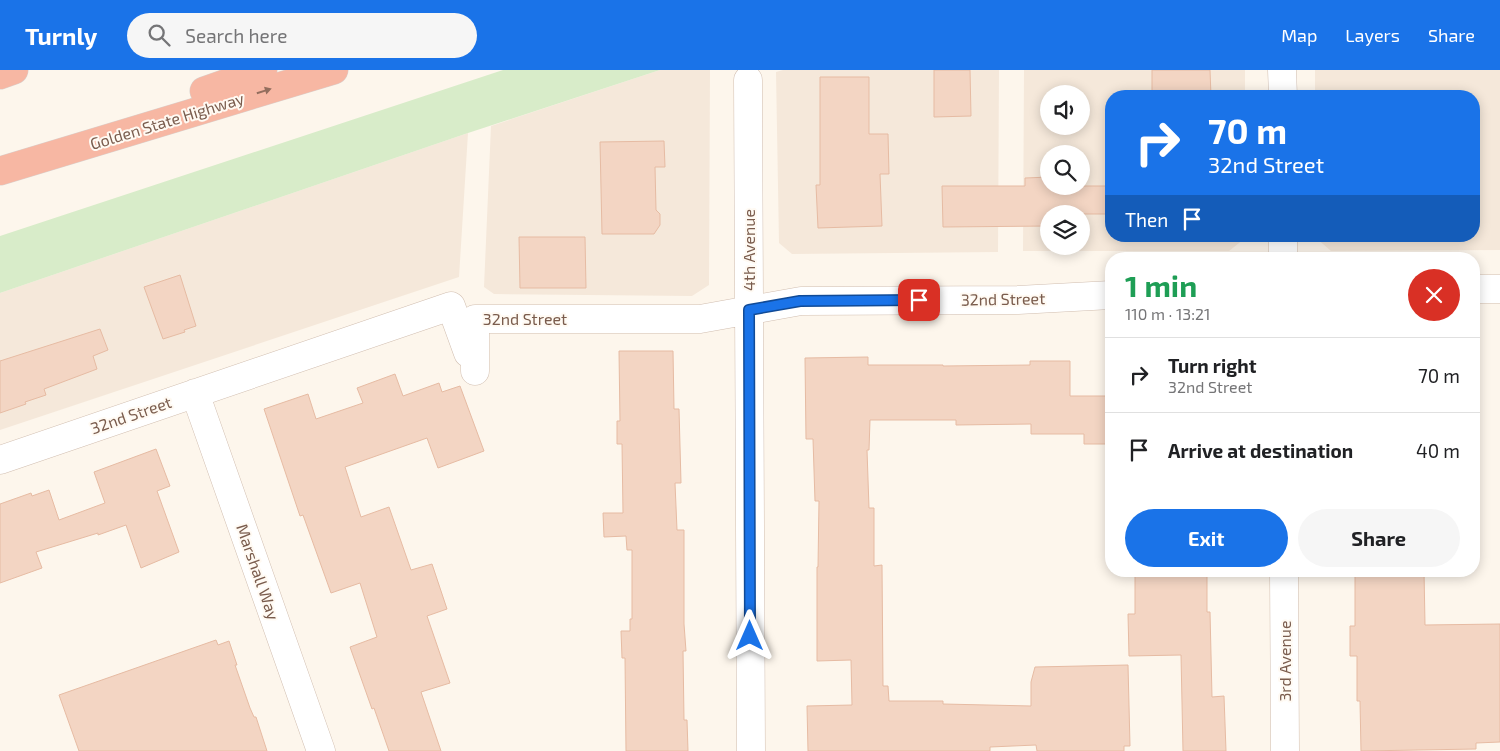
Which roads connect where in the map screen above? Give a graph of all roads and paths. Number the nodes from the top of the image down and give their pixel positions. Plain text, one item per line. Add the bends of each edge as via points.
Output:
1 (14, 70) edge
2 (263, 70) edge
3 (334, 70) edge
4 (1282, 70) edge
5 (0, 75) edge
6 (748, 80) dead end
7 (1282, 90) edge
8 (0, 164) edge
9 (0, 171) edge
10 (1480, 288) edge
11 (1500, 289) edge
12 (1105, 295) edge
13 (749, 310) junction
14 (195, 393) junction
15 (0, 460) edge
16 (1284, 577) edge
17 (321, 751) edge
18 (751, 751) edge
19 (1285, 751) edge

1 - 5 highway
2 - 8 highway
9 -> 3 highway, Golden State Highway
4 - 7 street
6 - 13 street, 4th Avenue
10 - 11 street
12 - 13 street, 32nd Street via 1018,300 800,301
13 - 14 street, 32nd Street via 700,319 474,319 475,371 451,306
13 - 18 street, 4th Avenue
14 - 15 street, 32nd Street
14 - 17 street, Marshall Way
16 - 19 street, 3rd Avenue

